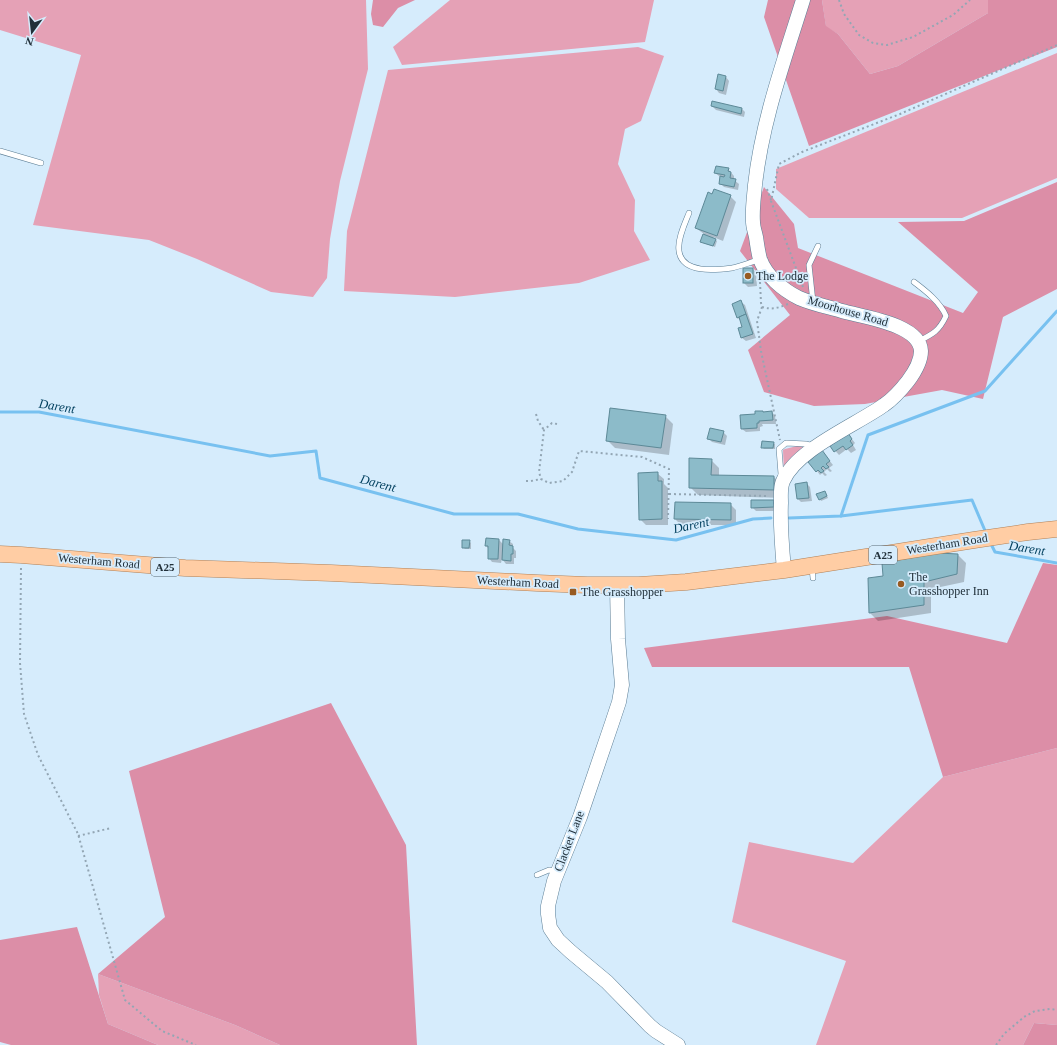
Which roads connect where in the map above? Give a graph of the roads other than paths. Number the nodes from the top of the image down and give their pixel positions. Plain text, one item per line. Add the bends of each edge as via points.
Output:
1 (803, 0) edge
2 (0, 151) edge
3 (41, 163) dead end
4 (689, 212) dead end
5 (818, 246) dead end
6 (760, 259) junction
7 (914, 282) dead end
8 (811, 302) junction
9 (918, 341) junction
10 (816, 447) junction
11 (783, 481) junction
12 (1057, 529) edge
13 (0, 554) edge
14 (784, 570) junction
15 (617, 585) junction
16 (557, 871) junction
17 (536, 875) dead end
18 (678, 1045) edge

1 - 6 street, Moorhouse Road via 774,92 758,159 753,222
2 - 3 lane
4 - 6 lane via 678,251 689,266 702,269 733,268
5 - 8 lane via 810,265
6 - 8 street, Moorhouse Road via 765,269 786,290
7 - 9 lane via 927,292 946,316 935,332
8 - 9 street, Moorhouse Road via 892,323 909,332
9 - 10 street via 921,351 919,362 914,374 902,389 885,405
10 - 11 street via 790,469
10 - 11 lane via 786,443 779,449
11 - 14 street via 780,516
12 - 14 main road, Westerham Road / A25 via 988,538 812,572
13 - 15 main road, Westerham Road / A25 via 185,568
14 - 15 main road, Westerham Road / A25 via 686,582
15 - 16 street, Clacket Lane via 622,692 580,817
16 - 17 lane via 549,870
16 - 18 street, Clacket Lane via 548,906 550,928 554,934 564,946 607,982 656,1032

